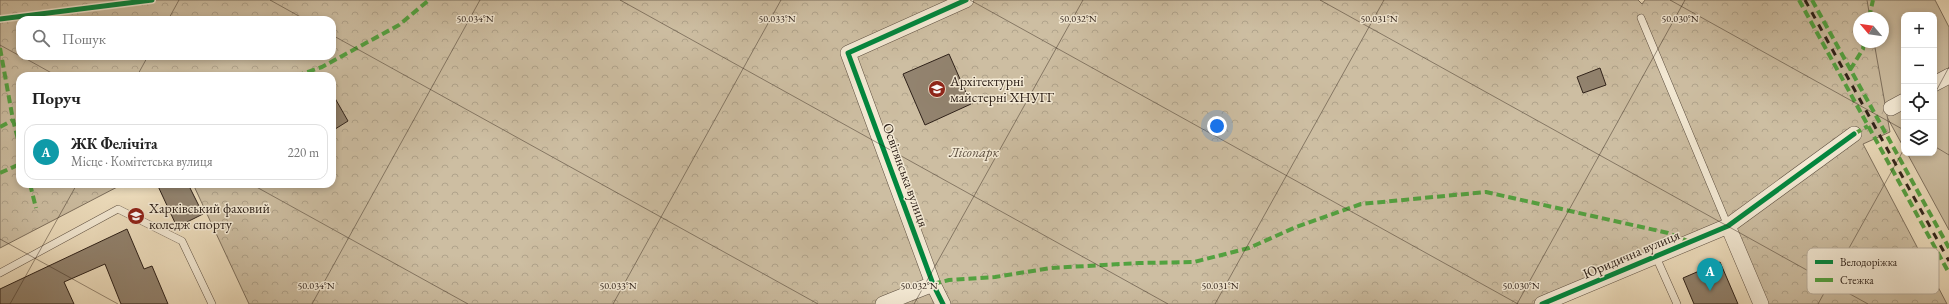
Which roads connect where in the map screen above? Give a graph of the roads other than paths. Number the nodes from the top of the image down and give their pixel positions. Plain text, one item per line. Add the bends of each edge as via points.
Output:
1 (966, 0) edge
2 (1641, 18) dead end
3 (1949, 76) edge
4 (1937, 82) edge
5 (1901, 103) edge
6 (1891, 108) dead end
7 (1854, 134) dead end
8 (1728, 226) junction
9 (1656, 257) junction
10 (0, 273) edge
11 (934, 284) junction
12 (212, 304) edge
13 (883, 304) edge
14 (943, 304) edge
15 (1542, 304) edge
16 (1677, 304) edge
17 (1761, 304) edge

1 - 11 street, Освітянська вулиця via 848,54
2 - 8 lane
3 - 4 street
5 - 6 street
7 - 8 street, Юридична вулиця
8 - 9 street, Юридична вулиця
8 - 17 street
9 - 15 street, Юридична вулиця
9 - 16 lane
10 - 12 lane via 118,210 182,241
11 - 13 street
11 - 14 street, Освітянська вулиця

